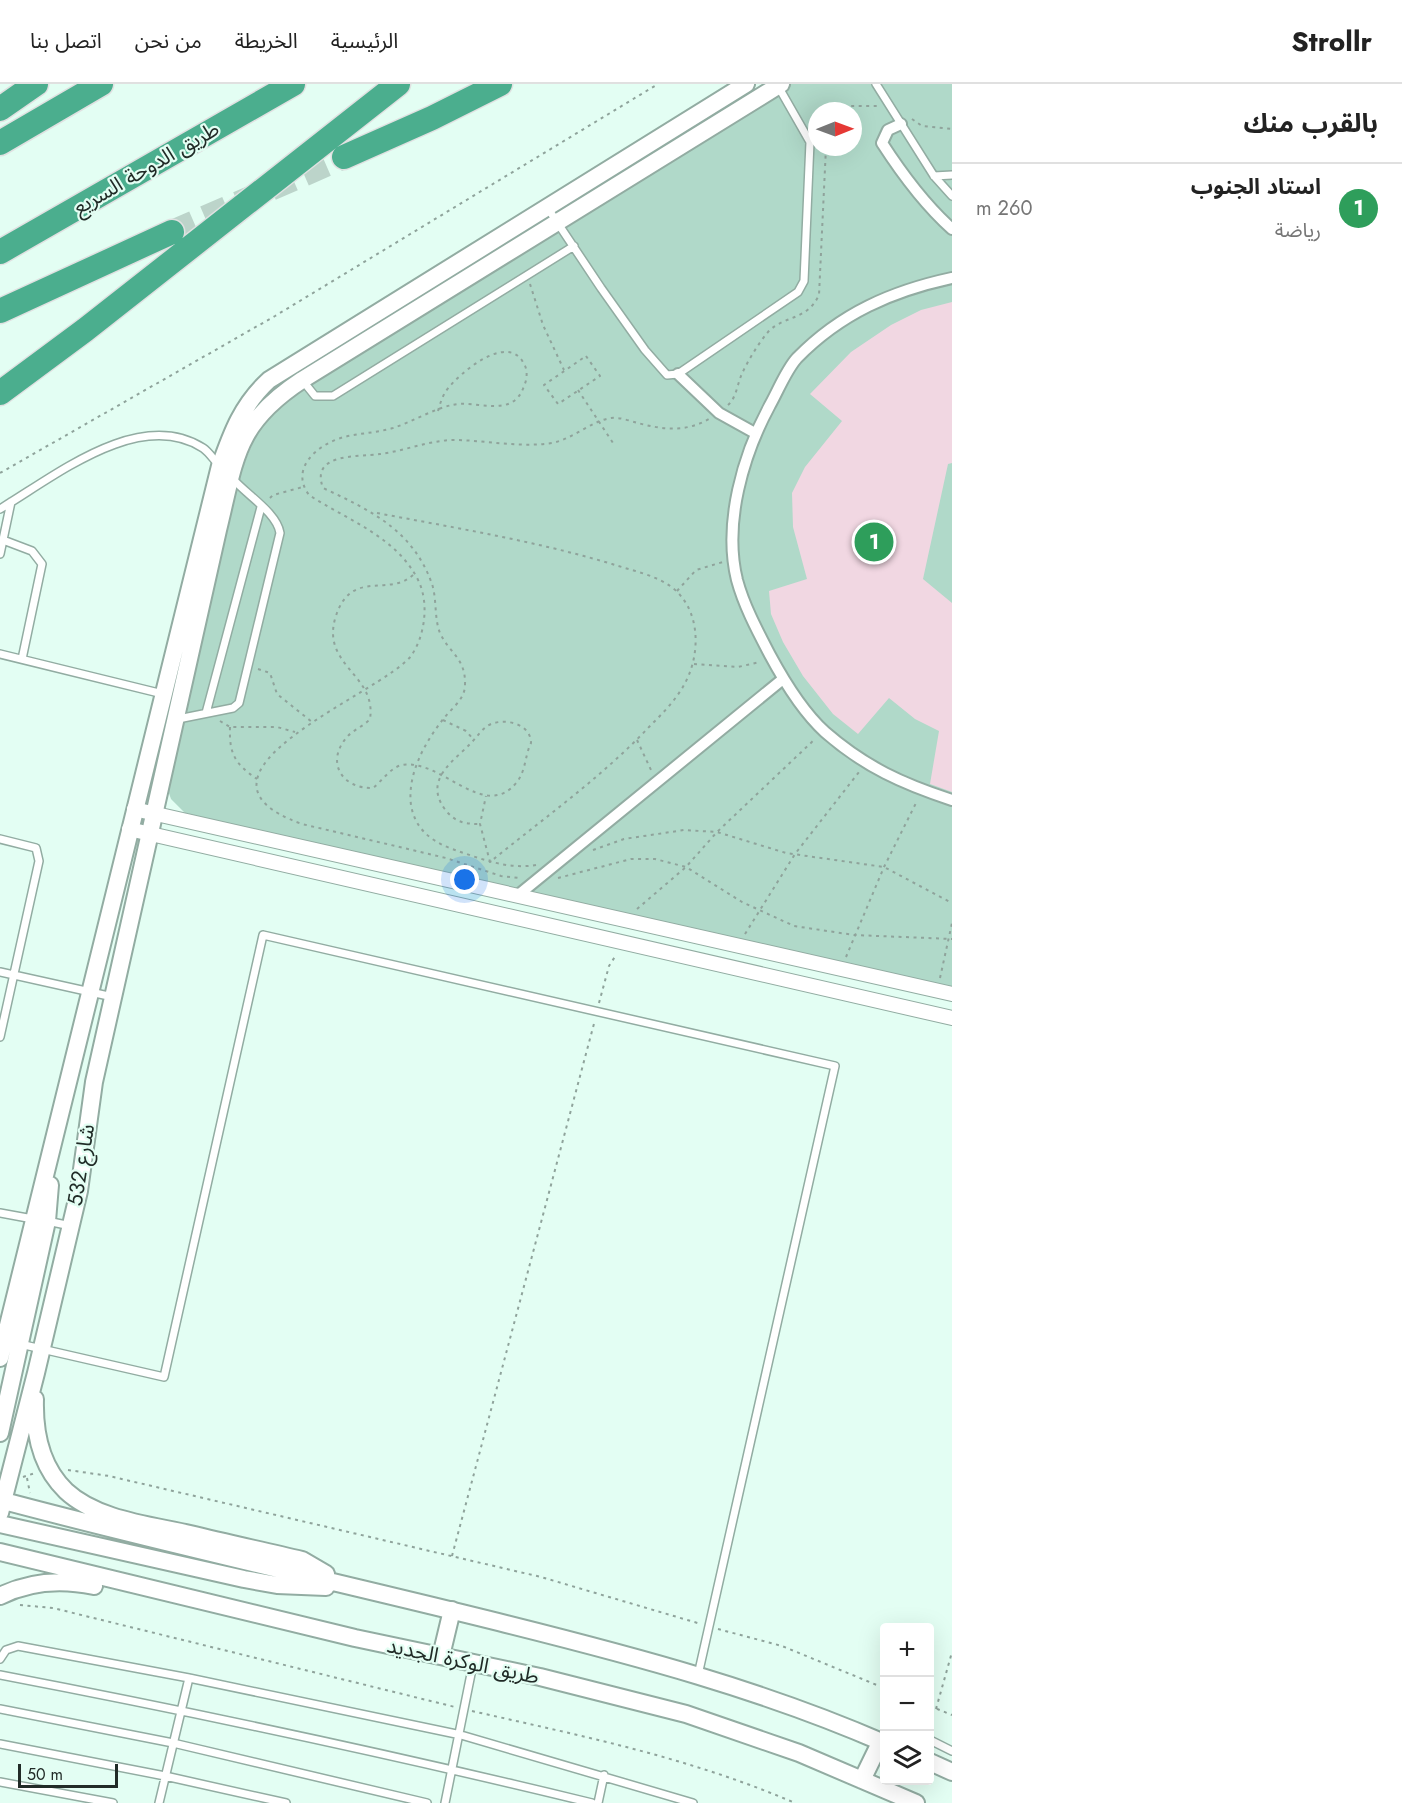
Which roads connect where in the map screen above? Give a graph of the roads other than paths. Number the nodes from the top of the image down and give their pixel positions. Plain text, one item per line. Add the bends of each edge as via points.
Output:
1 (36, 84) edge
2 (101, 84) edge
3 (292, 84) edge
4 (398, 84) edge
5 (500, 84) edge
6 (746, 84) edge
7 (876, 84) edge
8 (780, 85) edge
9 (0, 109) edge
10 (902, 124) junction
11 (0, 143) edge
12 (344, 157) tunnel mouth
13 (952, 175) edge
14 (934, 176) junction
15 (952, 196) edge
16 (546, 206) junction
17 (559, 223) junction
18 (952, 229) edge
19 (172, 232) tunnel mouth
20 (574, 246) junction
21 (0, 252) edge
22 (952, 278) edge
23 (0, 311) edge
24 (294, 365) junction
25 (678, 374) junction
26 (302, 380) junction
27 (0, 393) edge
28 (755, 433) junction
29 (226, 472) junction
30 (11, 502) junction
31 (261, 507) junction
32 (0, 509) edge
33 (3, 540) junction
34 (0, 554) edge
35 (0, 654) edge
36 (22, 659) junction
37 (783, 679) junction
38 (163, 694) junction
39 (206, 713) junction
40 (177, 719) junction
41 (952, 800) edge
42 (134, 809) junction
43 (154, 815) junction
44 (129, 829) junction
45 (150, 833) junction
46 (0, 838) edge
47 (517, 896) junction
48 (0, 972) edge
49 (14, 975) junction
50 (91, 992) junction
51 (952, 994) edge
52 (113, 997) junction
53 (2, 1017) edge
54 (952, 1018) edge
55 (0, 1038) edge
56 (67, 1080) junction
57 (0, 1213) edge
58 (36, 1219) junction
59 (71, 1226) junction
60 (0, 1330) edge
61 (20, 1344) junction
62 (42, 1349) junction
63 (0, 1358) edge
64 (36, 1373) junction
65 (0, 1433) edge
66 (1, 1505) edge
67 (0, 1524) edge
68 (0, 1552) edge
69 (340, 1583) junction
70 (365, 1589) junction
71 (6, 1593) edge
72 (452, 1610) junction
73 (420, 1652) junction
74 (441, 1656) junction
75 (0, 1659) edge
76 (473, 1663) junction
77 (0, 1675) edge
78 (698, 1675) junction
79 (189, 1678) junction
80 (0, 1709) edge
81 (181, 1710) junction
82 (461, 1735) junction
83 (880, 1740) edge
84 (934, 1742) edge
85 (173, 1743) junction
86 (0, 1744) edge
87 (880, 1747) edge
88 (952, 1750) edge
89 (934, 1764) edge
90 (453, 1769) junction
91 (952, 1772) edge
92 (604, 1775) junction
93 (165, 1776) junction
94 (862, 1780) junction
95 (0, 1782) edge
96 (898, 1799) edge
97 (113, 1803) edge
98 (159, 1803) edge
99 (286, 1803) edge
100 (427, 1803) edge
101 (445, 1803) edge
102 (592, 1803) edge
103 (598, 1803) edge
104 (693, 1803) edge
105 (916, 1803) edge

1 - 9 highway
2 - 11 highway
3 - 21 highway, طريق الدوحة السريع
4 - 27 highway
5 - 12 highway
6 - 16 street
7 - 10 lane
8 - 17 street
8 - 25 lane via 810,142 804,281 798,291
10 - 14 lane
10 - 18 street via 888,130 882,143 898,169
13 - 14 lane
14 - 15 lane
16 - 17 lane
16 - 24 street
17 - 20 lane
17 - 26 street
19 - 23 highway
20 - 25 lane via 645,350 667,375
20 - 26 lane via 333,396 315,396
22 - 28 street via 890,294 839,323 796,360
24 - 26 lane
24 - 29 street via 269,380 245,404 236,420
25 - 28 street via 719,413
26 - 29 street via 257,415
28 - 37 street via 743,471 733,530 737,580
29 - 30 lane via 203,448 178,438 154,435 122,440
29 - 31 lane
29 - 38 street, شارع 532
29 - 40 street, شارع 532
30 - 32 lane
30 - 33 lane
31 - 39 lane
31 - 39 lane via 275,518 280,533 249,667 239,703 233,708
33 - 34 lane
33 - 36 lane via 32,551 42,564
35 - 36 lane
36 - 38 lane
37 - 41 street via 824,731 866,763 901,784
37 - 47 street
38 - 42 street, شارع 532
39 - 40 lane
40 - 43 street, شارع 532
42 - 43 street
42 - 44 street, شارع 532
43 - 45 street, شارع 532
43 - 47 street
44 - 45 street
44 - 50 street, شارع 532
45 - 52 street, شارع 532
45 - 54 street
46 - 49 lane via 36,848 39,861
47 - 51 street
48 - 49 lane
49 - 50 lane
49 - 53 lane
50 - 52 lane
50 - 56 street, شارع 532
52 - 59 street, شارع 532 via 94,1082
53 - 55 lane
56 - 58 street, شارع 532
56 - 58 street via 50,1111
57 - 58 lane
58 - 59 lane
58 - 60 street
58 - 61 street
58 - 63 street
59 - 62 street, شارع 532
61 - 62 lane
61 - 65 street
62 - 64 street, شارع 532
62 - 78 lane via 164,1377 263,935 836,1066
64 - 66 street, شارع 532
64 - 69 street via 37,1438 48,1466 66,1491 124,1519 302,1560
66 - 69 street, طريق الوكرة الجديد
67 - 70 street via 243,1579
68 - 73 street, طريق الوكرة الجديد
69 - 70 street, طريق الوكرة الجديد
70 - 72 street, طريق الوكرة الجديد
71 - 73 street via 51,1581 78,1583 365,1650
72 - 74 street
72 - 78 street, طريق الوكرة الجديد
73 - 74 street, طريق الوكرة الجديد
74 - 76 street, طريق الوكرة الجديد
75 - 79 lane via 6,1650 18,1646
76 - 82 lane
76 - 94 street, طريق الوكرة الجديد via 686,1714 800,1753
77 - 81 lane
78 - 83 street, طريق الوكرة الجديد
79 - 81 lane
79 - 82 lane
80 - 85 lane
81 - 85 lane
81 - 90 lane
82 - 90 lane
82 - 92 lane
84 - 88 lane
85 - 93 lane
85 - 100 lane
86 - 93 lane
87 - 94 street
89 - 91 street
90 - 101 lane
90 - 102 lane
92 - 103 lane
92 - 104 lane
93 - 98 lane
93 - 99 lane
94 - 96 street, طريق الوكرة الجديد
95 - 97 lane
96 - 105 street, طريق الوكرة الجديد

